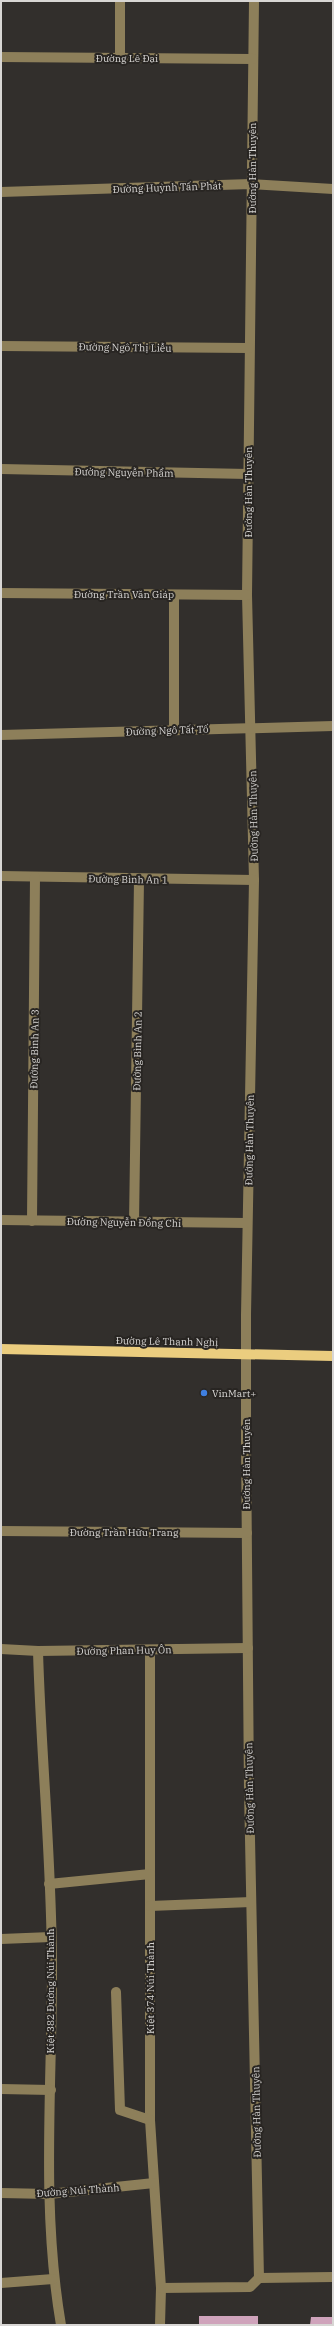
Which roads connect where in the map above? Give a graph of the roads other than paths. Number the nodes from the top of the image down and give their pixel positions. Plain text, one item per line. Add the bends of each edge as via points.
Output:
1 (120, 1) edge
2 (254, 1) edge
3 (1, 57) edge
4 (120, 57) junction
5 (253, 59) junction
6 (251, 184) junction
7 (333, 189) edge
8 (1, 192) edge
9 (1, 346) edge
10 (249, 348) junction
11 (1, 469) edge
12 (248, 474) junction
13 (1, 593) edge
14 (174, 595) junction
15 (247, 595) junction
16 (333, 726) edge
17 (250, 728) junction
18 (174, 730) junction
19 (1, 735) edge
20 (1, 876) edge
21 (35, 876) junction
22 (139, 880) junction
23 (254, 880) junction
24 (1, 1220) edge
25 (32, 1221) junction
26 (134, 1223) junction
27 (247, 1223) junction
28 (1, 1349) edge
29 (246, 1354) junction
30 (333, 1356) edge
31 (1, 1531) edge
32 (247, 1533) junction
33 (248, 1648) junction
34 (1, 1649) edge
35 (150, 1650) junction
36 (38, 1651) junction
37 (150, 1874) junction
38 (49, 1884) junction
39 (251, 1902) junction
40 (150, 1906) junction
41 (51, 1937) junction
42 (1, 1939) edge
43 (116, 1992) dead end
44 (1, 2089) edge
45 (51, 2090) junction
46 (150, 2120) junction
47 (154, 2183) junction
48 (1, 2193) edge
49 (49, 2194) junction
50 (333, 2277) edge
51 (54, 2278) junction
52 (259, 2278) junction
53 (1, 2283) edge
54 (161, 2288) junction
55 (61, 2325) edge
56 (160, 2325) edge

1 - 4 street
2 - 5 street, Đường Hàn Thuyên
3 - 4 street, Đường Lê Đại
4 - 5 street, Đường Lê Đại
5 - 6 street, Đường Hàn Thuyên
6 - 7 street, Đường Huỳnh Tấn Phát
6 - 8 street, Đường Huỳnh Tấn Phát
6 - 10 street, Đường Hàn Thuyên
9 - 10 street, Đường Ngô Thị Liễu
10 - 12 street, Đường Hàn Thuyên
11 - 12 street, Đường Nguyễn Phẩm
12 - 15 street, Đường Hàn Thuyên
13 - 14 street, Đường Trần Văn Giáp
14 - 15 street, Đường Trần Văn Giáp
14 - 18 street
15 - 17 street, Đường Hàn Thuyên
16 - 17 street, Đường Ngô Tất Tố
17 - 18 street, Đường Ngô Tất Tố
17 - 23 street, Đường Hàn Thuyên
18 - 19 street, Đường Ngô Tất Tố
20 - 21 street, Đường Bình An 1
21 - 22 street, Đường Bình An 1
21 - 25 street, Đường Bình An 3
22 - 23 street, Đường Bình An 1
22 - 26 street, Đường Bình An 2
23 - 27 street, Đường Hàn Thuyên
24 - 25 street, Đường Nguyễn Đổng Chi
25 - 26 street, Đường Nguyễn Đổng Chi
26 - 27 street, Đường Nguyễn Đổng Chi
27 - 29 street, Đường Hàn Thuyên
28 - 29 main road, Đường Lê Thanh Nghị
29 - 30 main road, Đường Lê Thanh Nghị
29 - 32 street, Đường Hàn Thuyên
31 - 32 street, Đường Trần Hữu Trang
32 - 33 street, Đường Hàn Thuyên
33 - 35 street, Đường Phan Huy Ôn
33 - 39 street, Đường Hàn Thuyên
34 - 36 street, Đường Phan Huy Ôn
35 - 36 street, Đường Phan Huy Ôn
35 - 37 street, Kiệt 374 Núi Thành
36 - 38 street, Kiệt 382 Đường Núi Thành via 40,1738
37 - 38 street
37 - 40 street, Kiệt 374 Núi Thành
38 - 41 street, Kiệt 382 Đường Núi Thành
39 - 40 street
39 - 52 street, Đường Hàn Thuyên
40 - 46 street, Kiệt 374 Núi Thành
41 - 42 street
41 - 45 street, Kiệt 382 Đường Núi Thành
43 - 46 street via 120,2110
44 - 45 street
45 - 49 street, Kiệt 382 Đường Núi Thành
46 - 47 street, Kiệt 374 Núi Thành
47 - 49 street, Đường Núi Thành
47 - 54 street, Kiệt 374 Núi Thành
48 - 49 street, Đường Núi Thành
49 - 51 street, Kiệt 382 Đường Núi Thành
50 - 52 street
51 - 53 street
51 - 55 street, Kiệt 382 Đường Núi Thành
52 - 54 street via 250,2287
54 - 56 street, Kiệt 374 Núi Thành

